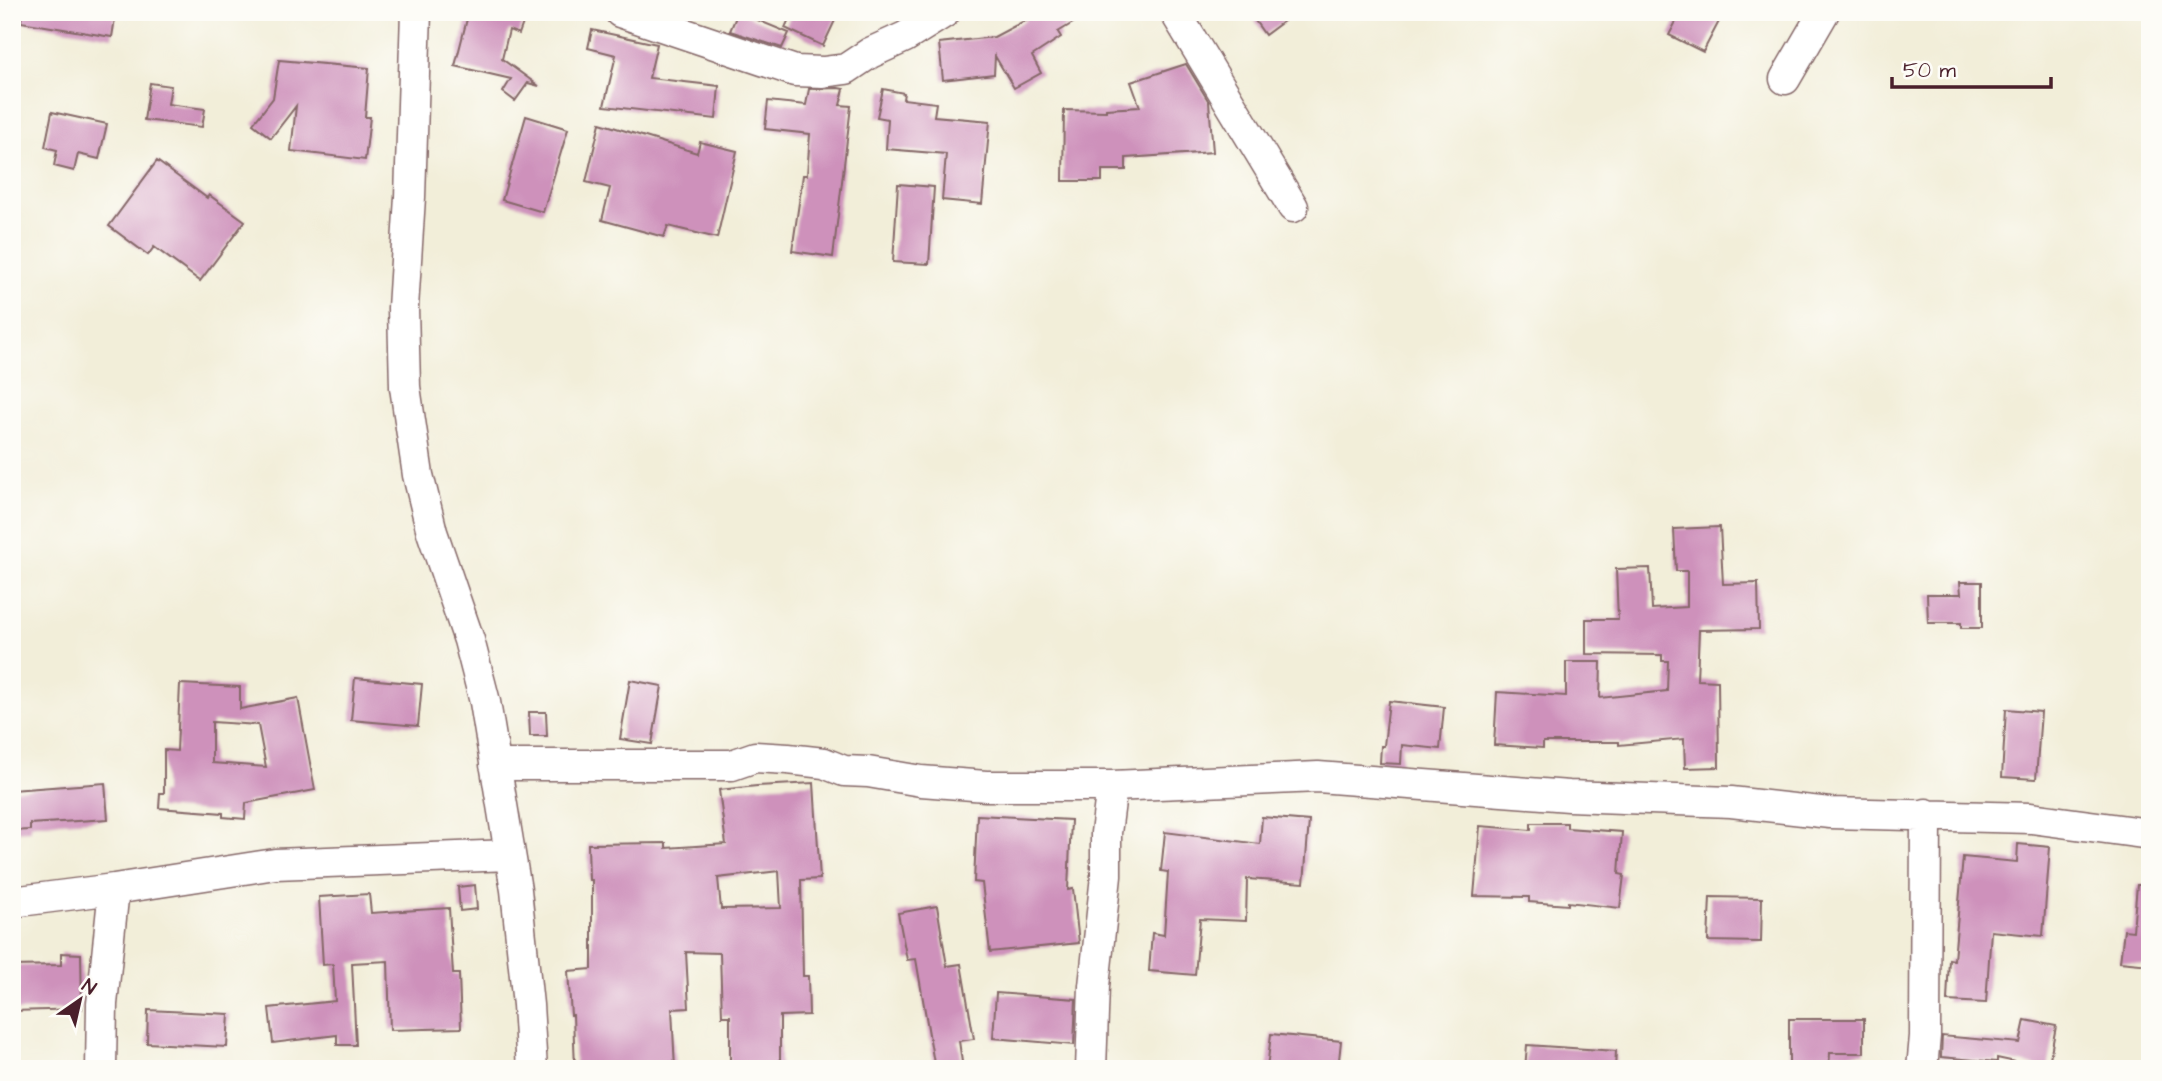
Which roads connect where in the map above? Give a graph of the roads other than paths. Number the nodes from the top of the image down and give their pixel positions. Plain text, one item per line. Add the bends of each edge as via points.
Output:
1 (416, 12) edge
2 (620, 12) edge
3 (945, 12) edge
4 (1175, 12) edge
5 (1824, 12) edge
6 (1785, 79) dead end
7 (1293, 207) dead end
8 (495, 765) junction
9 (1112, 786) junction
10 (1926, 814) junction
11 (2150, 835) edge
12 (510, 855) junction
13 (114, 889) junction
14 (12, 902) edge
15 (101, 1069) edge
16 (532, 1069) edge
17 (1091, 1069) edge
18 (1922, 1069) edge

1 - 8 street via 403,309 405,387 423,498 469,640
2 - 3 street via 795,71 823,72 846,69
4 - 7 street
5 - 6 street
8 - 9 street via 732,765 755,757 824,763 844,771 920,781
8 - 12 street
9 - 10 street via 1318,777 1569,796 1731,802 1830,813
9 - 17 street
10 - 11 street via 2031,818
10 - 18 street
12 - 13 street via 275,864
12 - 16 street
13 - 14 street
13 - 15 street via 102,1003

